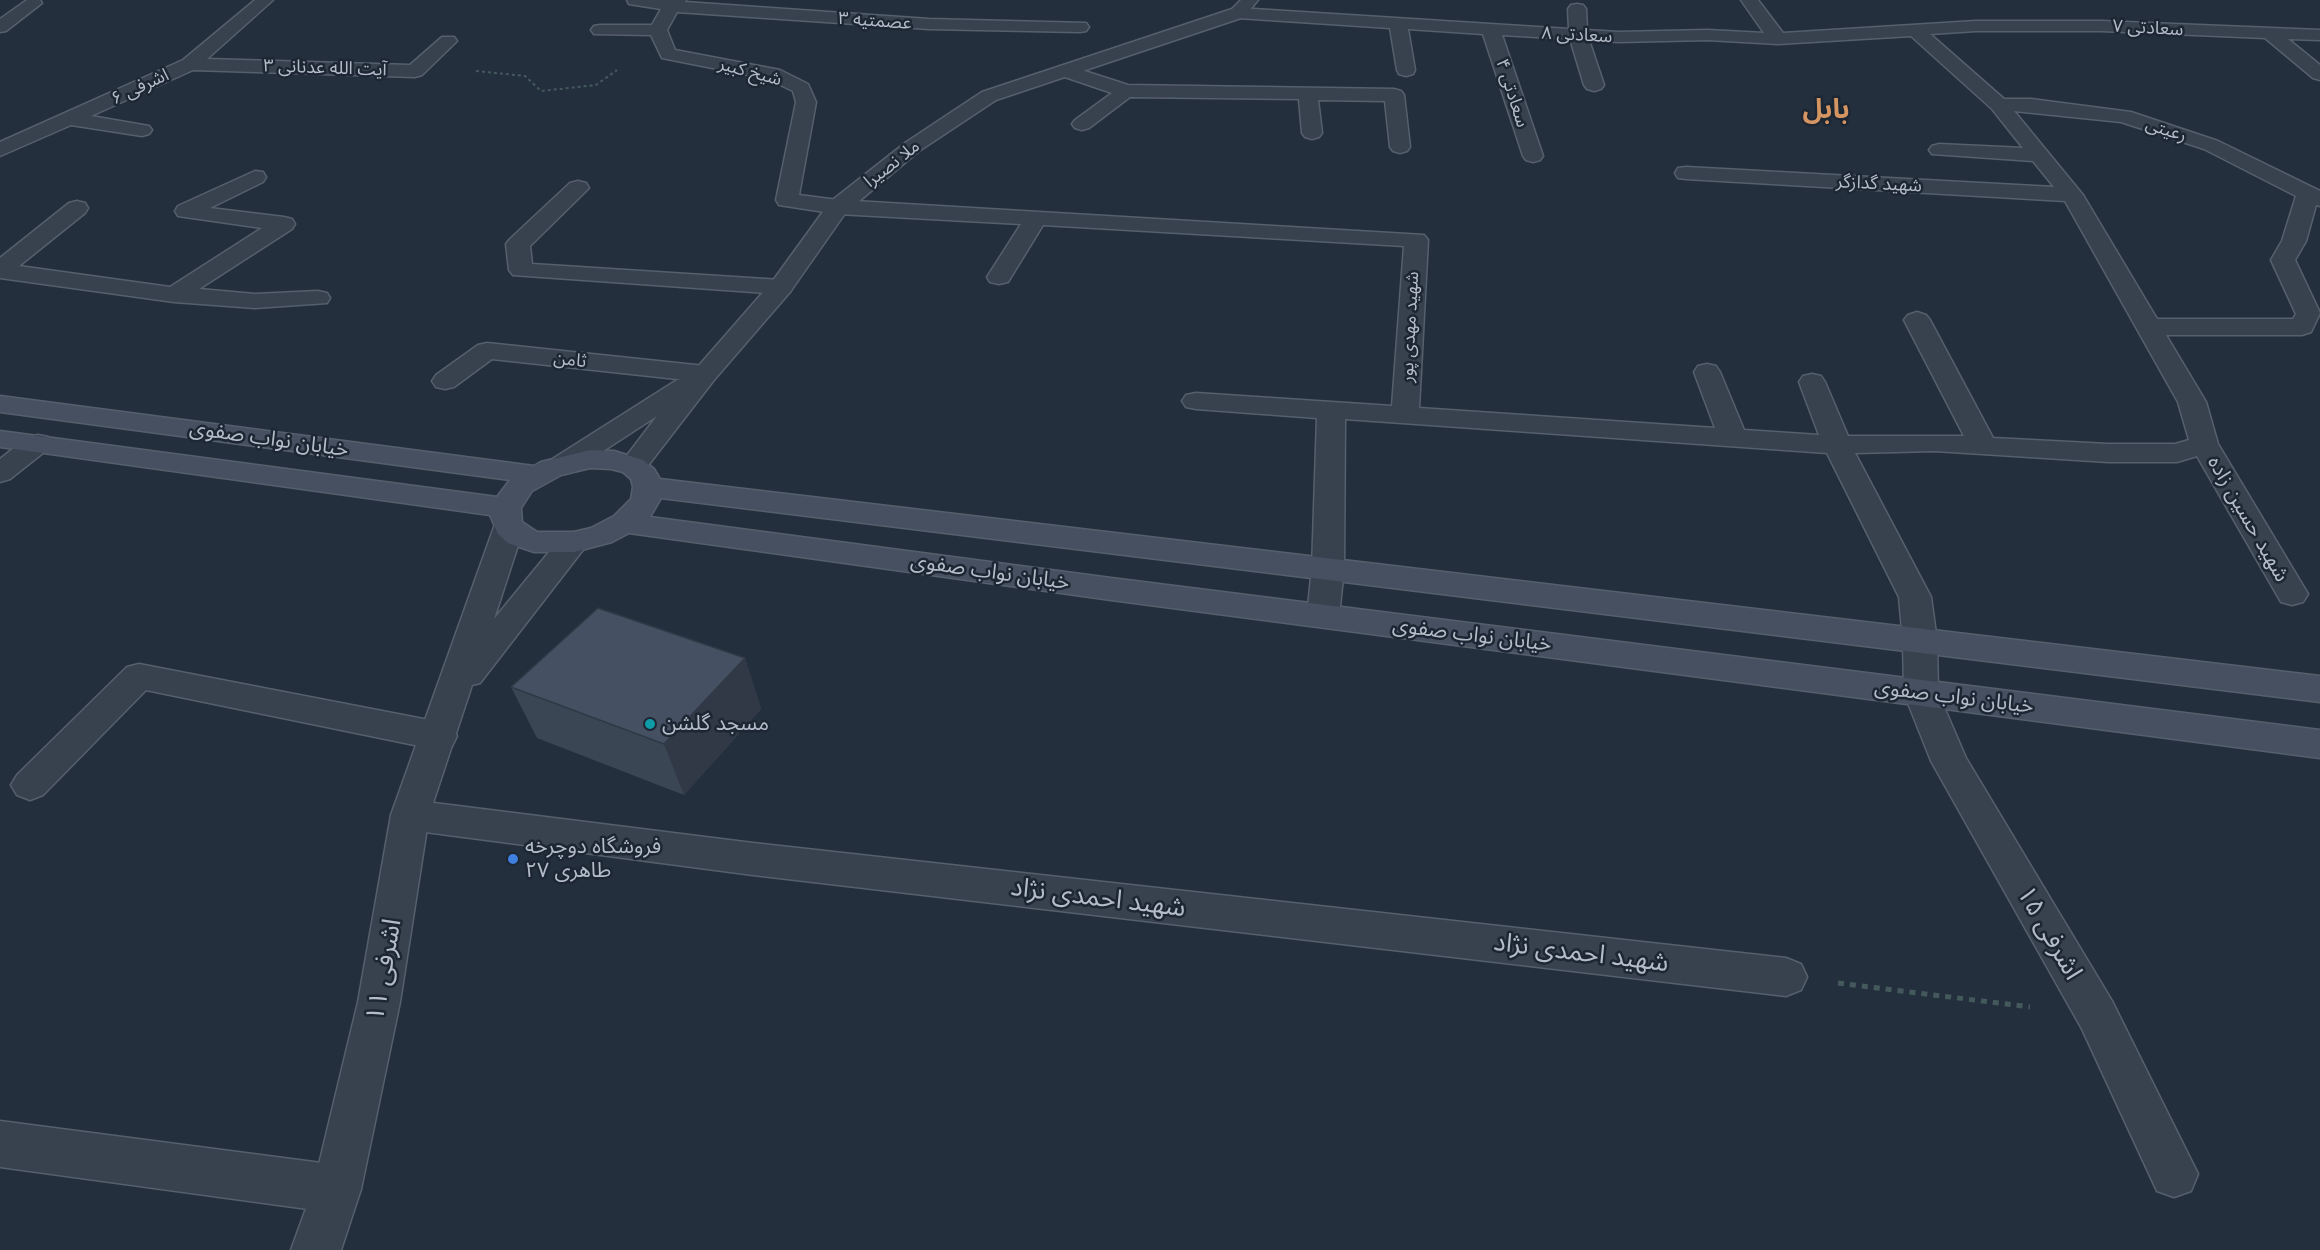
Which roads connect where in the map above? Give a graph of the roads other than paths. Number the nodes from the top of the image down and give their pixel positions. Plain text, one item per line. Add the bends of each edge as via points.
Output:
1 (265, 0) edge
2 (635, 0) edge
3 (1356, 0) edge
4 (1749, 0) edge
5 (34, 3) dead end
6 (674, 3) edge
7 (1244, 7) edge
8 (938, 8) dead end
9 (1577, 9) dead end
10 (1969, 9) dead end
11 (795, 15) junction
12 (1340, 21) junction
13 (929, 24) junction
14 (1398, 24) junction
15 (1976, 26) junction
16 (0, 27) edge
17 (1080, 27) dead end
18 (600, 30) dead end
19 (658, 30) junction
20 (1491, 30) junction
21 (1916, 31) junction
22 (788, 32) dead end
23 (2271, 34) junction
24 (1578, 35) junction
25 (2320, 35) edge
26 (1778, 39) junction
27 (448, 41) dead end
28 (190, 64) junction
29 (1406, 70) dead end
30 (1066, 72) junction
31 (2320, 75) edge
32 (1594, 85) dead end
33 (1126, 91) junction
34 (1308, 94) junction
35 (1999, 105) junction
36 (68, 119) junction
37 (1082, 124) dead end
38 (142, 130) dead end
39 (1312, 133) dead end
40 (1400, 147) dead end
41 (0, 150) edge
42 (1939, 150) dead end
43 (2040, 155) junction
44 (1533, 156) dead end
45 (1686, 173) dead end
46 (255, 177) dead end
47 (578, 189) dead end
48 (2072, 195) junction
49 (2314, 196) edge
50 (838, 207) junction
51 (77, 208) dead end
52 (1036, 219) junction
53 (0, 271) edge
54 (999, 277) dead end
55 (781, 287) junction
56 (174, 294) junction
57 (318, 298) dead end
58 (1917, 320) dead end
59 (2316, 320) edge
60 (2149, 327) junction
61 (1707, 372) dead end
62 (705, 374) junction
63 (445, 381) dead end
64 (1812, 382) dead end
65 (1196, 400) dead end
66 (0, 404) edge
67 (1331, 410) junction
68 (1405, 415) junction
69 (1733, 438) junction
70 (0, 439) edge
71 (38, 443) junction
72 (2204, 444) junction
73 (1837, 445) junction
74 (1983, 445) junction
75 (551, 469) junction
76 (0, 473) edge
77 (641, 477) junction
78 (508, 517) junction
79 (625, 522) junction
80 (574, 542) junction
81 (1328, 568) junction
82 (2292, 594) dead end
83 (1323, 616) junction
84 (1920, 640) junction
85 (2320, 689) edge
86 (454, 692) junction
87 (1921, 693) junction
88 (439, 736) junction
89 (2320, 744) edge
90 (30, 785) dead end
91 (410, 815) junction
92 (1786, 977) road end
93 (0, 1144) edge
94 (2174, 1174) dead end
95 (337, 1189) junction
96 (316, 1250) edge

1 - 28 street, اشرفی ۶
2 - 6 street, عصمتیه ۳
3 - 12 street
4 - 26 street
5 - 16 street
6 - 11 street, عصمتیه ۳
6 - 19 street
7 - 12 street, سعادتی ۸
7 - 30 street, ملا نصیرا
8 - 13 street
9 - 24 street
10 - 15 street
11 - 13 street, عصمتیه ۳
11 - 22 street
12 - 14 street, سعادتی ۸
13 - 17 street, عصمتیه ۳
14 - 20 street, سعادتی ۸
14 - 29 street
15 - 21 street, سعادتی ۷
15 - 23 street, سعادتی ۷ via 2101,26
18 - 19 street
19 - 50 street, شیخ کبیر via 668,54 774,74 801,88 806,102 787,200
20 - 24 street, سعادتی ۸
20 - 44 street, سعادتی ۴
21 - 26 street, سعادتی ۸
21 - 35 street, شهید حسین زاده
23 - 25 street, سعادتی ۷
23 - 31 street
24 - 26 street, سعادتی ۸
24 - 32 street
27 - 28 street, آیت الله عدنانی ۳ via 415,71
28 - 36 street, اشرفی ۶
30 - 33 street
30 - 50 street, ملا نصیرا via 989,96 912,147
33 - 34 street
33 - 37 street
34 - 39 street
34 - 40 street via 1394,95
35 - 43 street, شهید حسین زاده
35 - 49 street, رعیتی via 2124,116 2211,146
36 - 38 street
36 - 41 street, اشرفی ۶
42 - 43 street
43 - 48 street, شهید حسین زاده
45 - 48 street, شهید گدازگر
46 - 56 street via 186,212 284,224
47 - 55 street via 518,244 521,270
48 - 60 street, شهید حسین زاده
49 - 59 street via 2283,260
50 - 52 street
50 - 55 street, ملا نصیرا
51 - 53 street
52 - 54 street
52 - 68 street, شهید مهدی پور via 1416,240
53 - 56 street
55 - 62 street, ملا نصیرا
56 - 57 street via 255,301
58 - 74 street
59 - 60 street via 2302,327
60 - 72 street, شهید حسین زاده via 2192,402
61 - 69 street
62 - 63 street, ثامن via 487,351
62 - 75 street
62 - 77 street, ملا نصیرا
64 - 73 street
65 - 67 street
66 - 75 main road, خیابان نواب صفوی
67 - 68 street
67 - 81 street
68 - 69 street
69 - 73 street
70 - 71 main road, خیابان نواب صفوی
71 - 76 street
71 - 78 main road, خیابان نواب صفوی
72 - 74 street via 2177,453
72 - 82 street, شهید حسین زاده
73 - 74 street
73 - 84 street via 1915,597
75 - 77 main road via 590,459 614,460
75 - 78 main road via 522,484 512,496
77 - 79 main road via 646,499
77 - 81 main road, خیابان نواب صفوی
78 - 80 main road via 519,536 534,542
78 - 86 street, اشرفی ١١
79 - 80 main road via 601,535
79 - 83 main road, خیابان نواب صفوی
80 - 86 street, اشرفی ١١
81 - 83 street
81 - 84 main road, خیابان نواب صفوی
83 - 87 main road, خیابان نواب صفوی
84 - 85 main road, خیابان نواب صفوی
84 - 87 street
86 - 88 street, اشرفی ١١
87 - 89 main road, خیابان نواب صفوی
87 - 94 street, اشرفی ۱۵ via 1949,761 2097,1015
88 - 90 street via 139,676
88 - 91 street, اشرفی ١١
91 - 92 street, شهید احمدی نژاد via 753,859
91 - 95 street, اشرفی ١١ via 379,1002
93 - 95 street
95 - 96 street, اشرفی ١١

